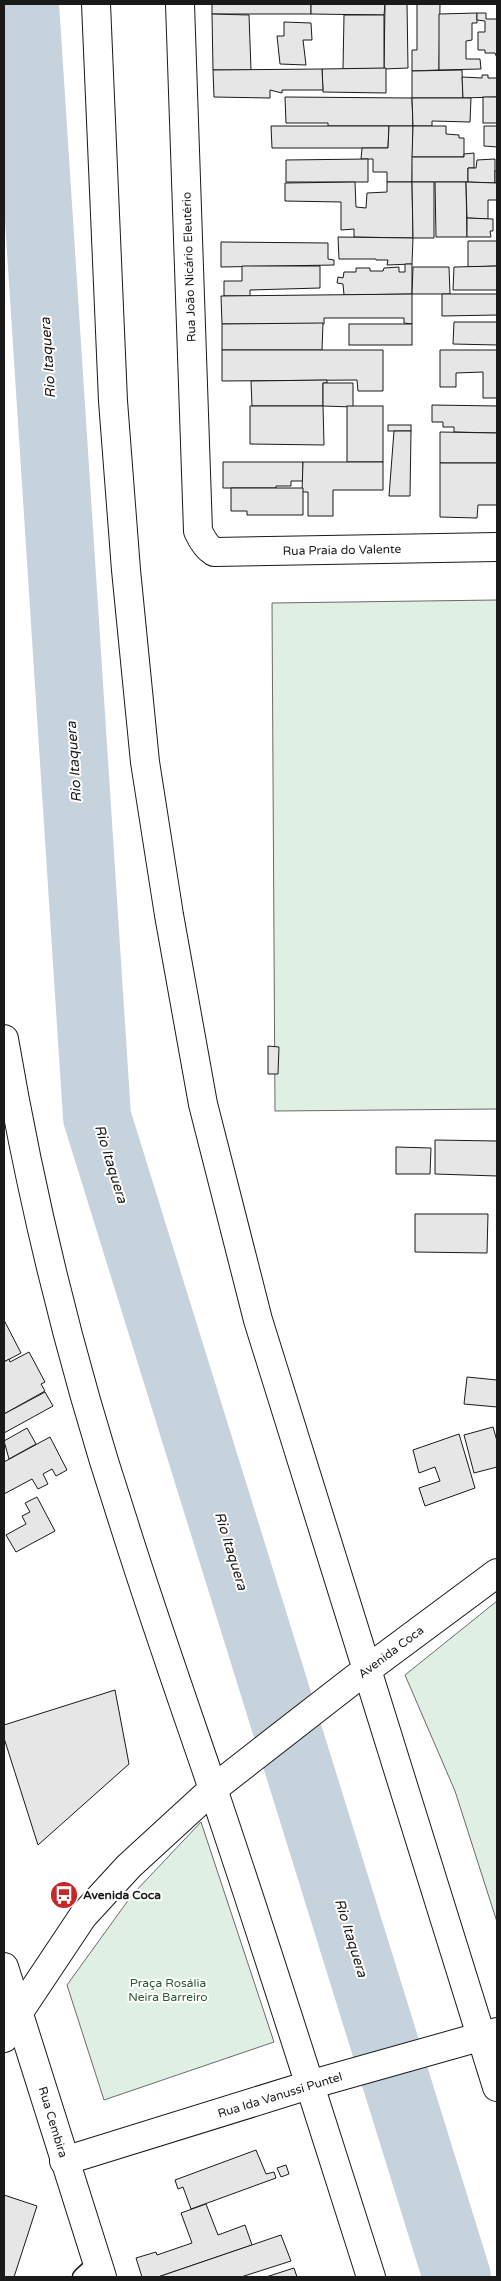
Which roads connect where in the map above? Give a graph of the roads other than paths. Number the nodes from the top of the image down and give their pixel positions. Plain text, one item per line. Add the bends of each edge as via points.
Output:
1 (96, 4) edge
2 (180, 4) edge
3 (198, 531) joint
4 (497, 546) edge
5 (4, 1039) edge
6 (497, 1573) edge
7 (360, 1675) junction
8 (213, 1789) junction
9 (4, 1968) edge
10 (19, 2012) junction
11 (490, 2034) edge
12 (4, 2038) edge
13 (309, 2085) junction
14 (497, 2087) edge
15 (64, 2161) junction
16 (94, 2272) edge
17 (371, 2277) edge

1 - 7 street via 113,401 126,570 145,762 169,915 204,1104 258,1320
2 - 3 street, Rua João Nicário Eleutério
3 - 4 street, Rua Praia do Valente via 208,549 214,552
5 - 8 street via 46,1249 80,1377 123,1522
6 - 7 street, Avenida Coca
7 - 8 street, Avenida Coca
7 - 11 street
8 - 10 street, Avenida Coca via 129,1866 83,1916
8 - 13 street
9 - 10 street, Rua Cembira
10 - 12 street, Avenida Coca
10 - 15 street, Rua Cembira
11 - 13 street, Rua Ida Vanussi Puntel
11 - 14 street
13 - 15 street, Rua Ida Vanussi Puntel
13 - 17 street
15 - 16 street, Rua Cembira

